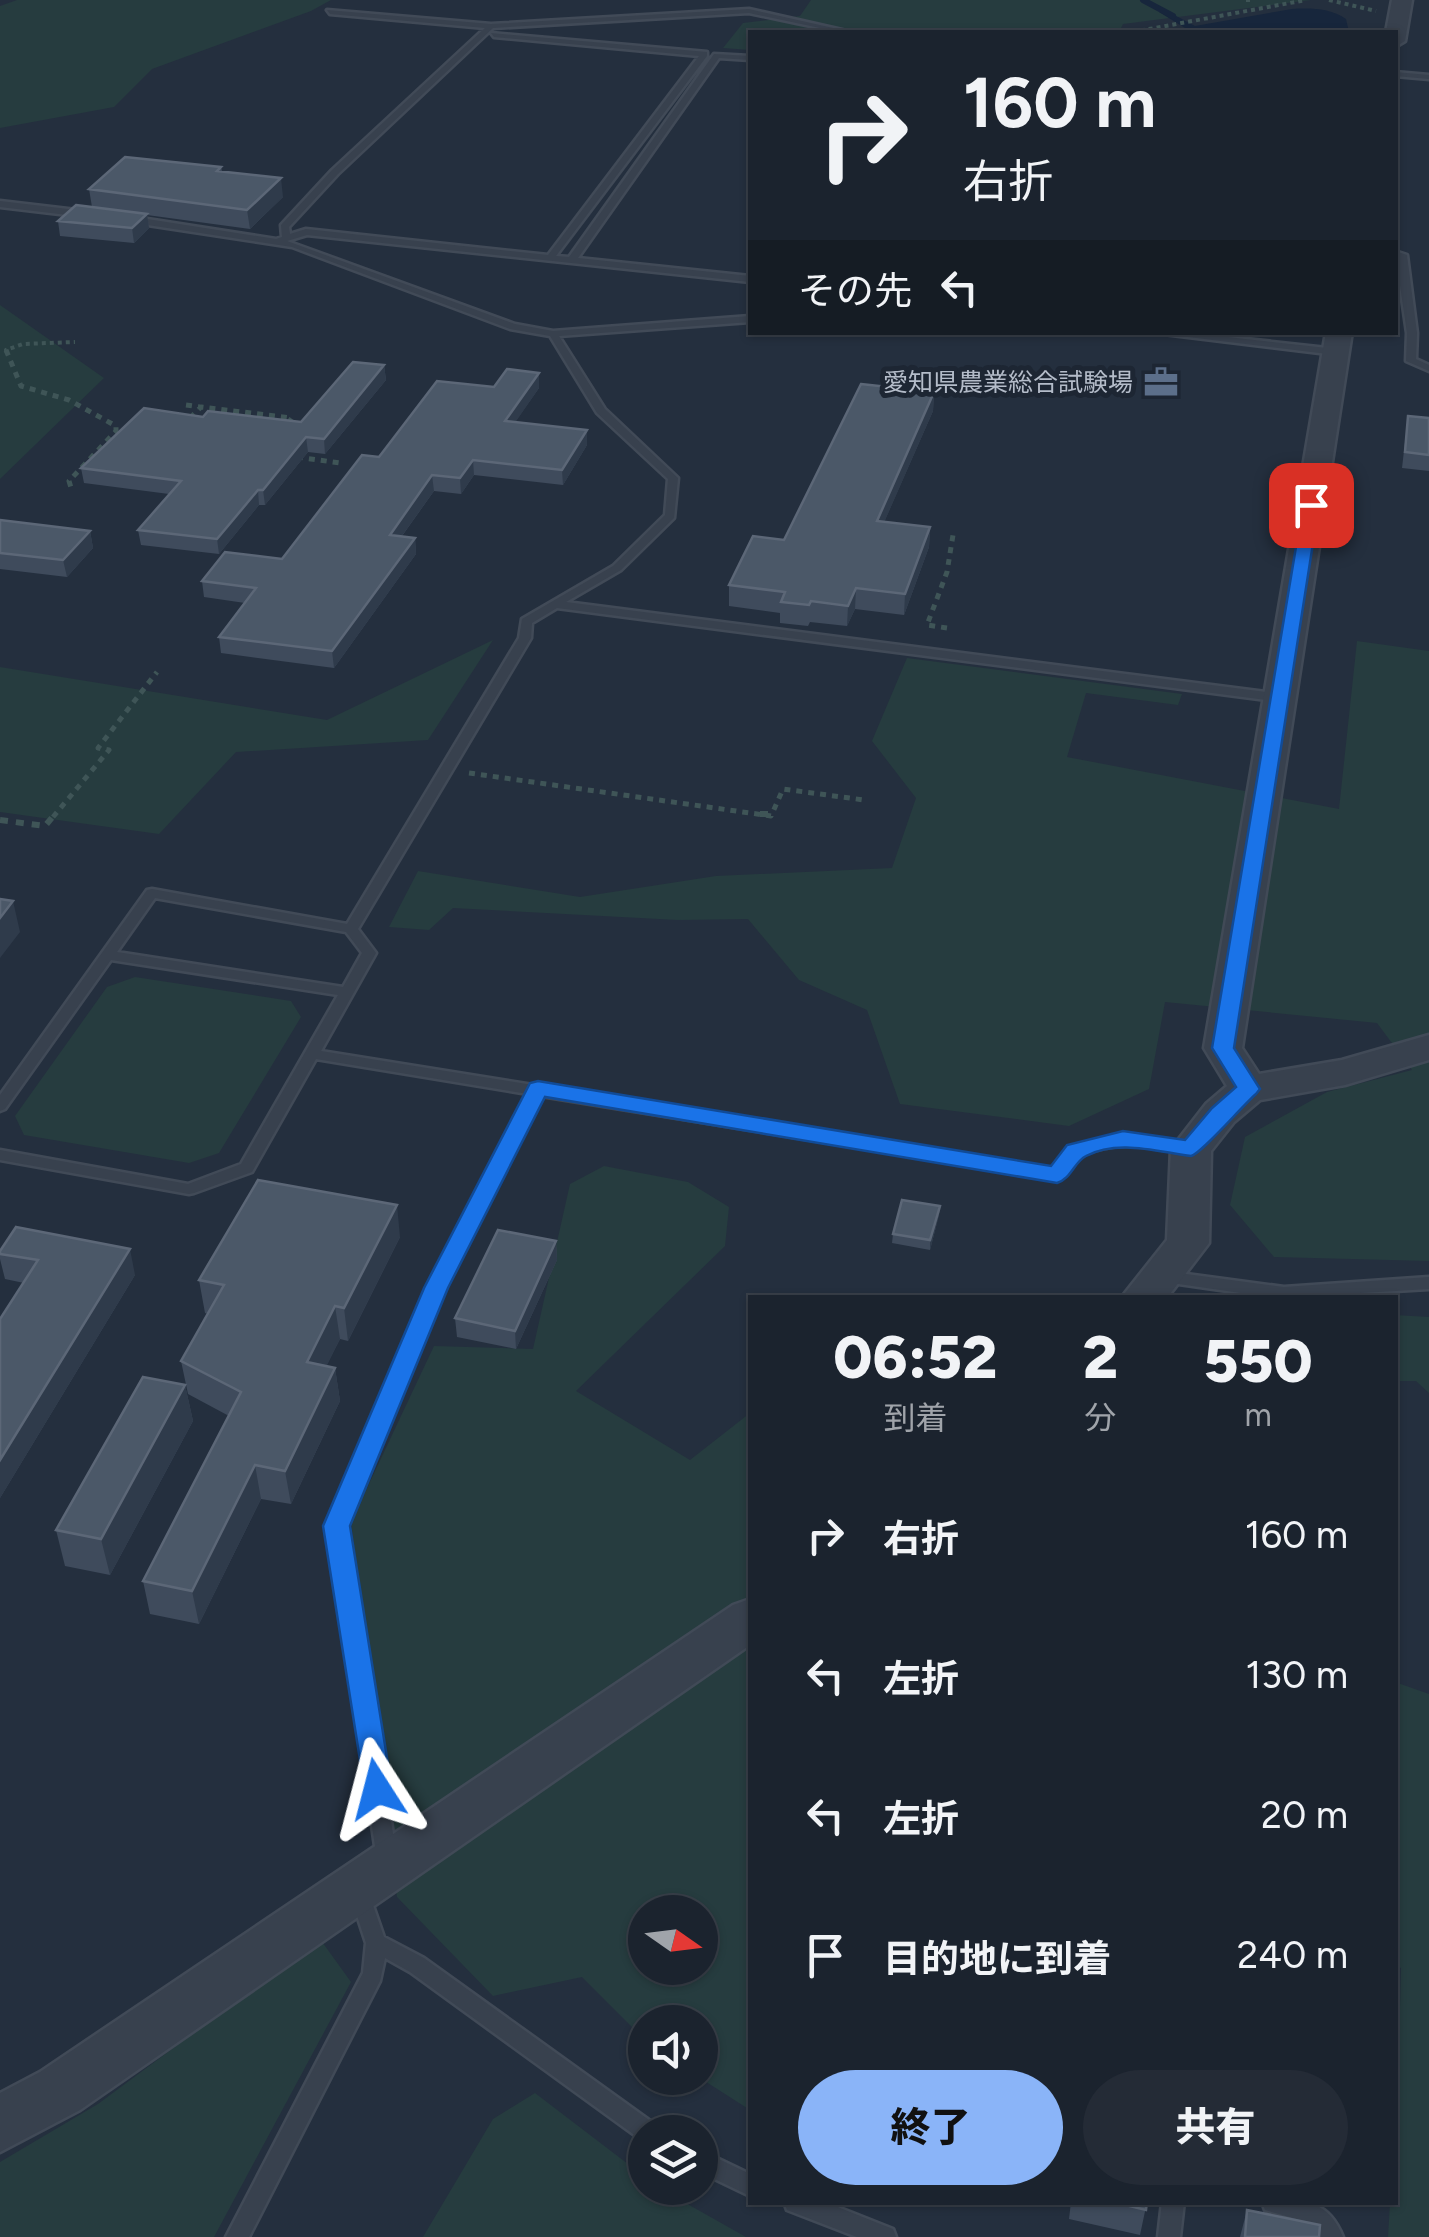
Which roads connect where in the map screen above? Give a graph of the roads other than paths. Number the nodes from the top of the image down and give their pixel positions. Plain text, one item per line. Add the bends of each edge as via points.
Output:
1 (330, 12) dead end
2 (491, 26) junction
3 (838, 30) edge
4 (480, 33) junction
5 (748, 58) edge
6 (1398, 74) edge
7 (1429, 77) edge
8 (0, 204) edge
9 (96, 215) edge
10 (115, 217) edge
11 (282, 239) junction
12 (1398, 254) edge
13 (550, 258) junction
14 (572, 260) junction
15 (748, 279) edge
16 (748, 318) edge
17 (553, 334) junction
18 (1207, 335) edge
19 (1338, 342) edge
20 (1429, 368) edge
21 (559, 605) junction
22 (1281, 698) junction
23 (351, 930) junction
24 (107, 955) junction
25 (348, 992) junction
26 (1429, 1046) edge
27 (312, 1054) junction
28 (538, 1088) junction
29 (1248, 1089) junction
30 (0, 1106) edge
31 (1191, 1149) junction
32 (0, 1155) edge
33 (1429, 1283) edge
34 (1152, 1287) edge
35 (748, 1620) edge
36 (373, 1875) junction
37 (376, 1943) junction
38 (628, 2117) edge
39 (0, 2124) edge
40 (718, 2170) edge
41 (748, 2184) edge
42 (803, 2205) edge
43 (1172, 2205) edge
44 (1285, 2205) edge
45 (237, 2237) edge
46 (884, 2237) edge
47 (1168, 2237) edge
48 (1332, 2237) edge

1 - 2 lane
2 - 3 lane via 749,11
2 - 4 lane
4 - 11 lane via 322,186 284,227
4 - 13 lane via 704,54
5 - 14 lane via 718,56
6 - 7 lane
8 - 9 lane
10 - 11 lane
11 - 13 lane via 306,232
11 - 17 lane via 512,327
12 - 20 lane via 1411,361
13 - 14 lane
14 - 15 lane
16 - 17 lane
17 - 21 lane via 601,410 674,478 670,516 645,544
18 - 19 lane
19 - 22 street
21 - 22 lane
21 - 23 lane via 526,621 525,638
22 - 29 street via 1223,1048
23 - 24 lane via 152,893
23 - 25 lane via 369,953
24 - 25 lane
24 - 30 lane
25 - 27 lane
26 - 29 street via 1345,1072
27 - 28 lane
27 - 32 lane via 248,1168 189,1190
28 - 31 lane via 1057,1175 1076,1151 1123,1139
28 - 36 lane via 436,1288 337,1526
29 - 31 street
31 - 34 street via 1188,1243
33 - 34 lane via 1284,1293
35 - 36 street
36 - 37 lane
36 - 39 street via 60,2091
37 - 38 lane via 417,1964
37 - 45 lane via 373,1974
40 - 41 lane
42 - 46 lane
43 - 47 lane
44 - 48 lane via 1324,2221

